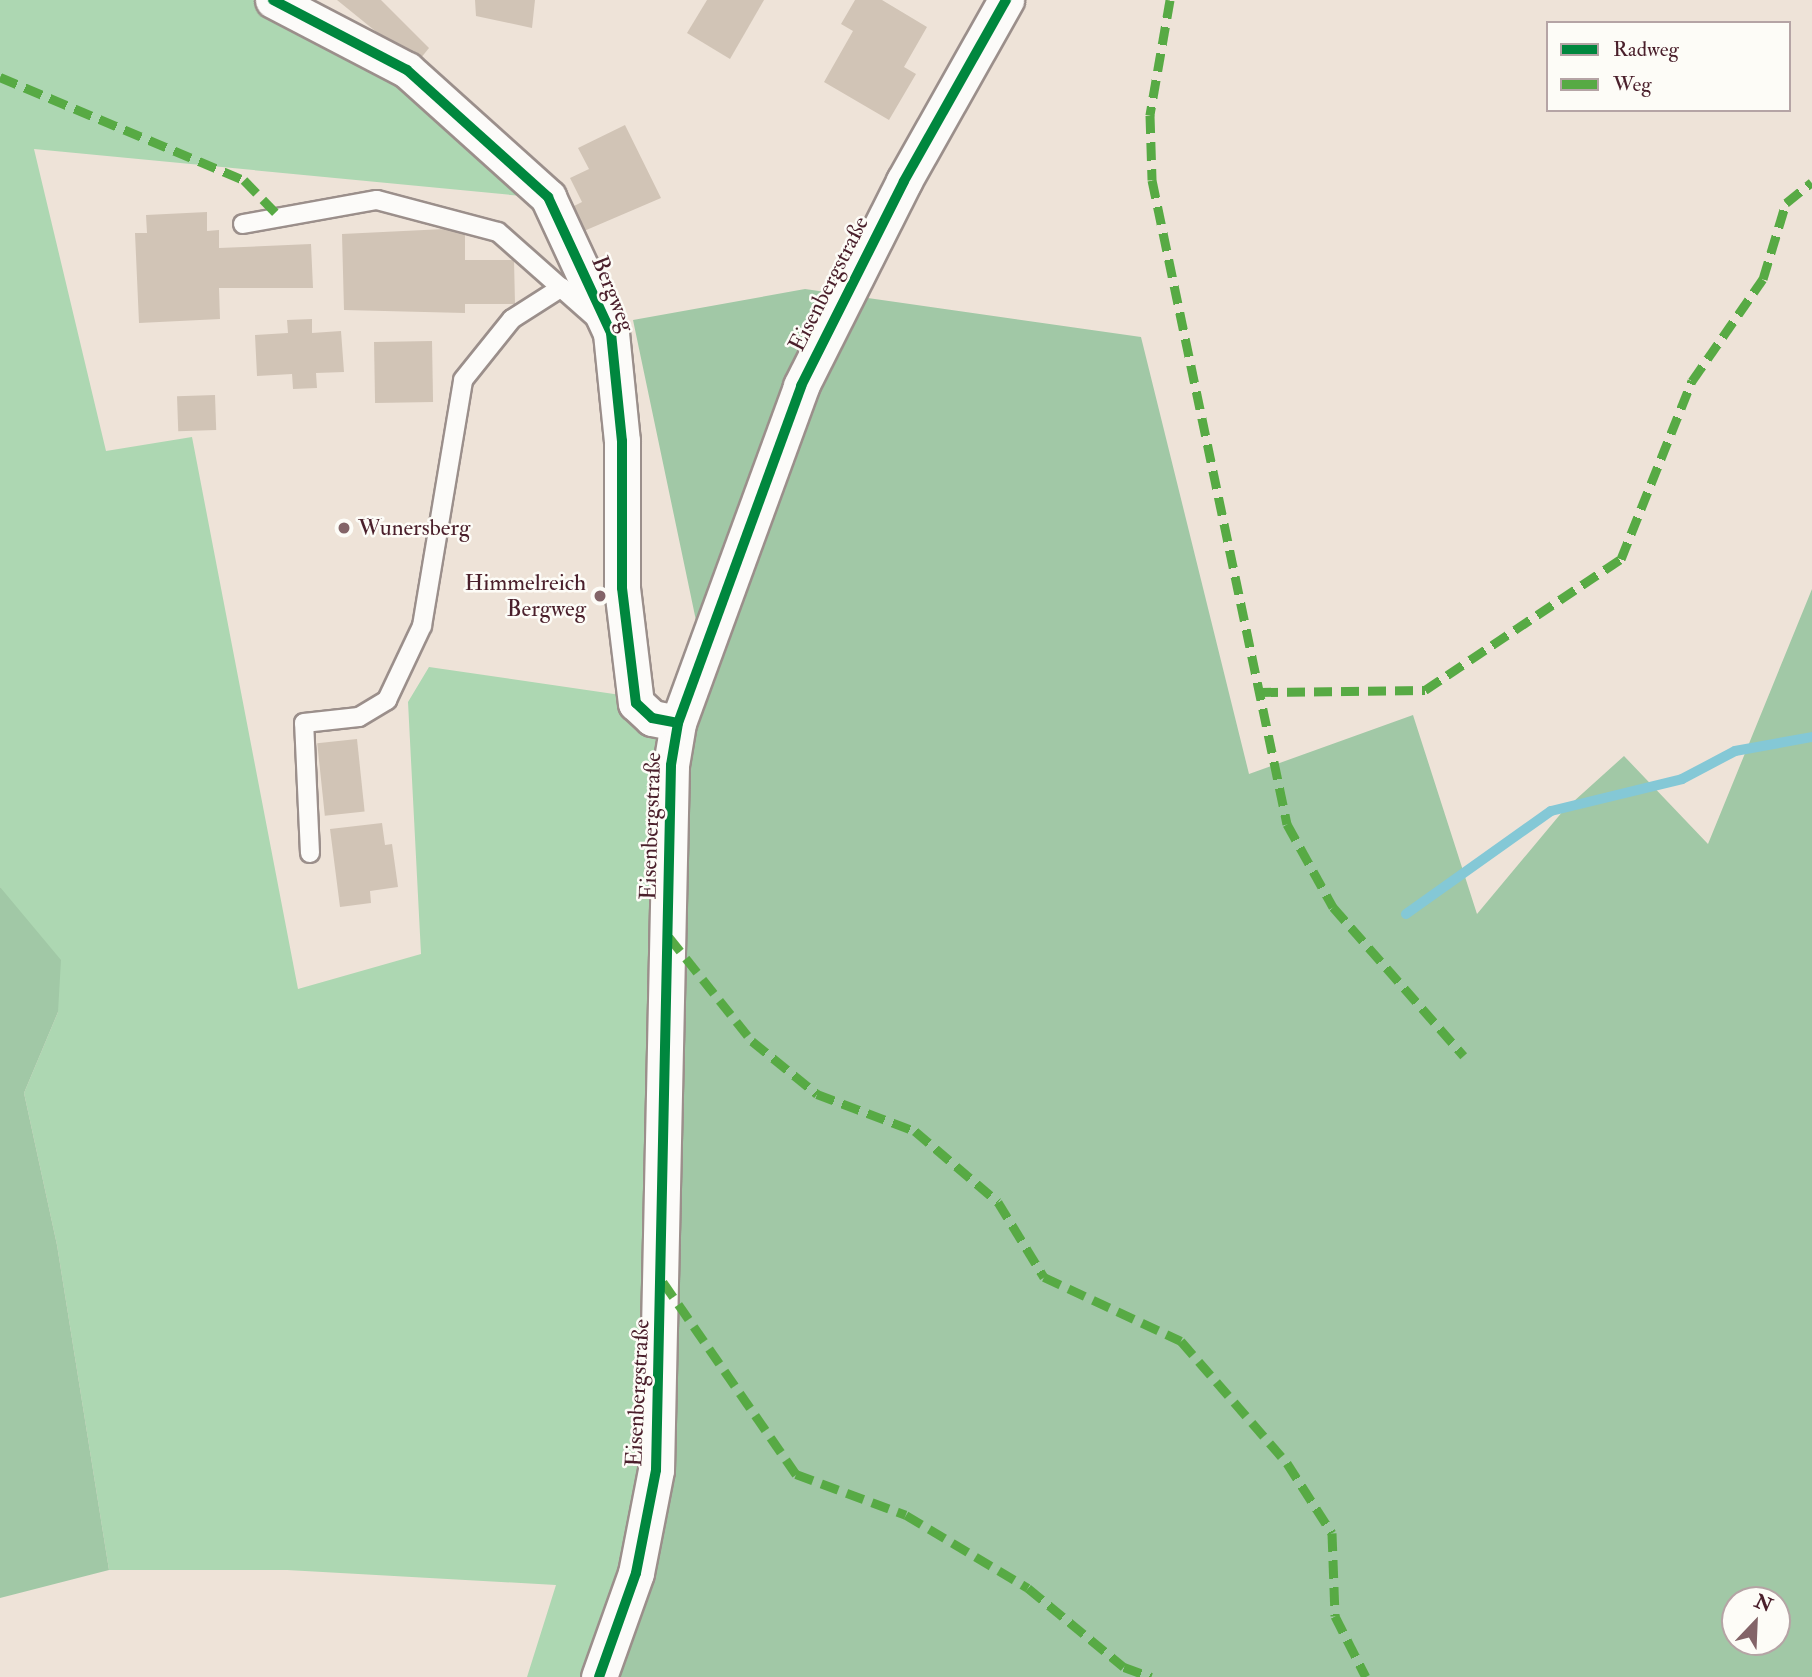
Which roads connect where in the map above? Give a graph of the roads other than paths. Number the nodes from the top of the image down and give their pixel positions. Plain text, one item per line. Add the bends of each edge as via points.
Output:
1 (273, 0) edge
2 (1006, 0) edge
3 (243, 224) dead end
4 (562, 287) junction
5 (611, 333) junction
6 (677, 723) junction
7 (310, 853) dead end
8 (599, 1677) edge

1 - 5 street, Bergweg via 407,70 548,197
2 - 6 street, Eisenbergstraße via 904,181 801,386
3 - 4 lane, Bergweg via 377,200 498,232
4 - 5 lane, Bergweg
4 - 7 lane via 512,319 463,380 422,626 387,700 359,717 304,723
5 - 6 street, Bergweg via 622,441 628,668 636,703 652,718
6 - 8 street, Eisenbergstraße via 671,765 656,1470 636,1573

